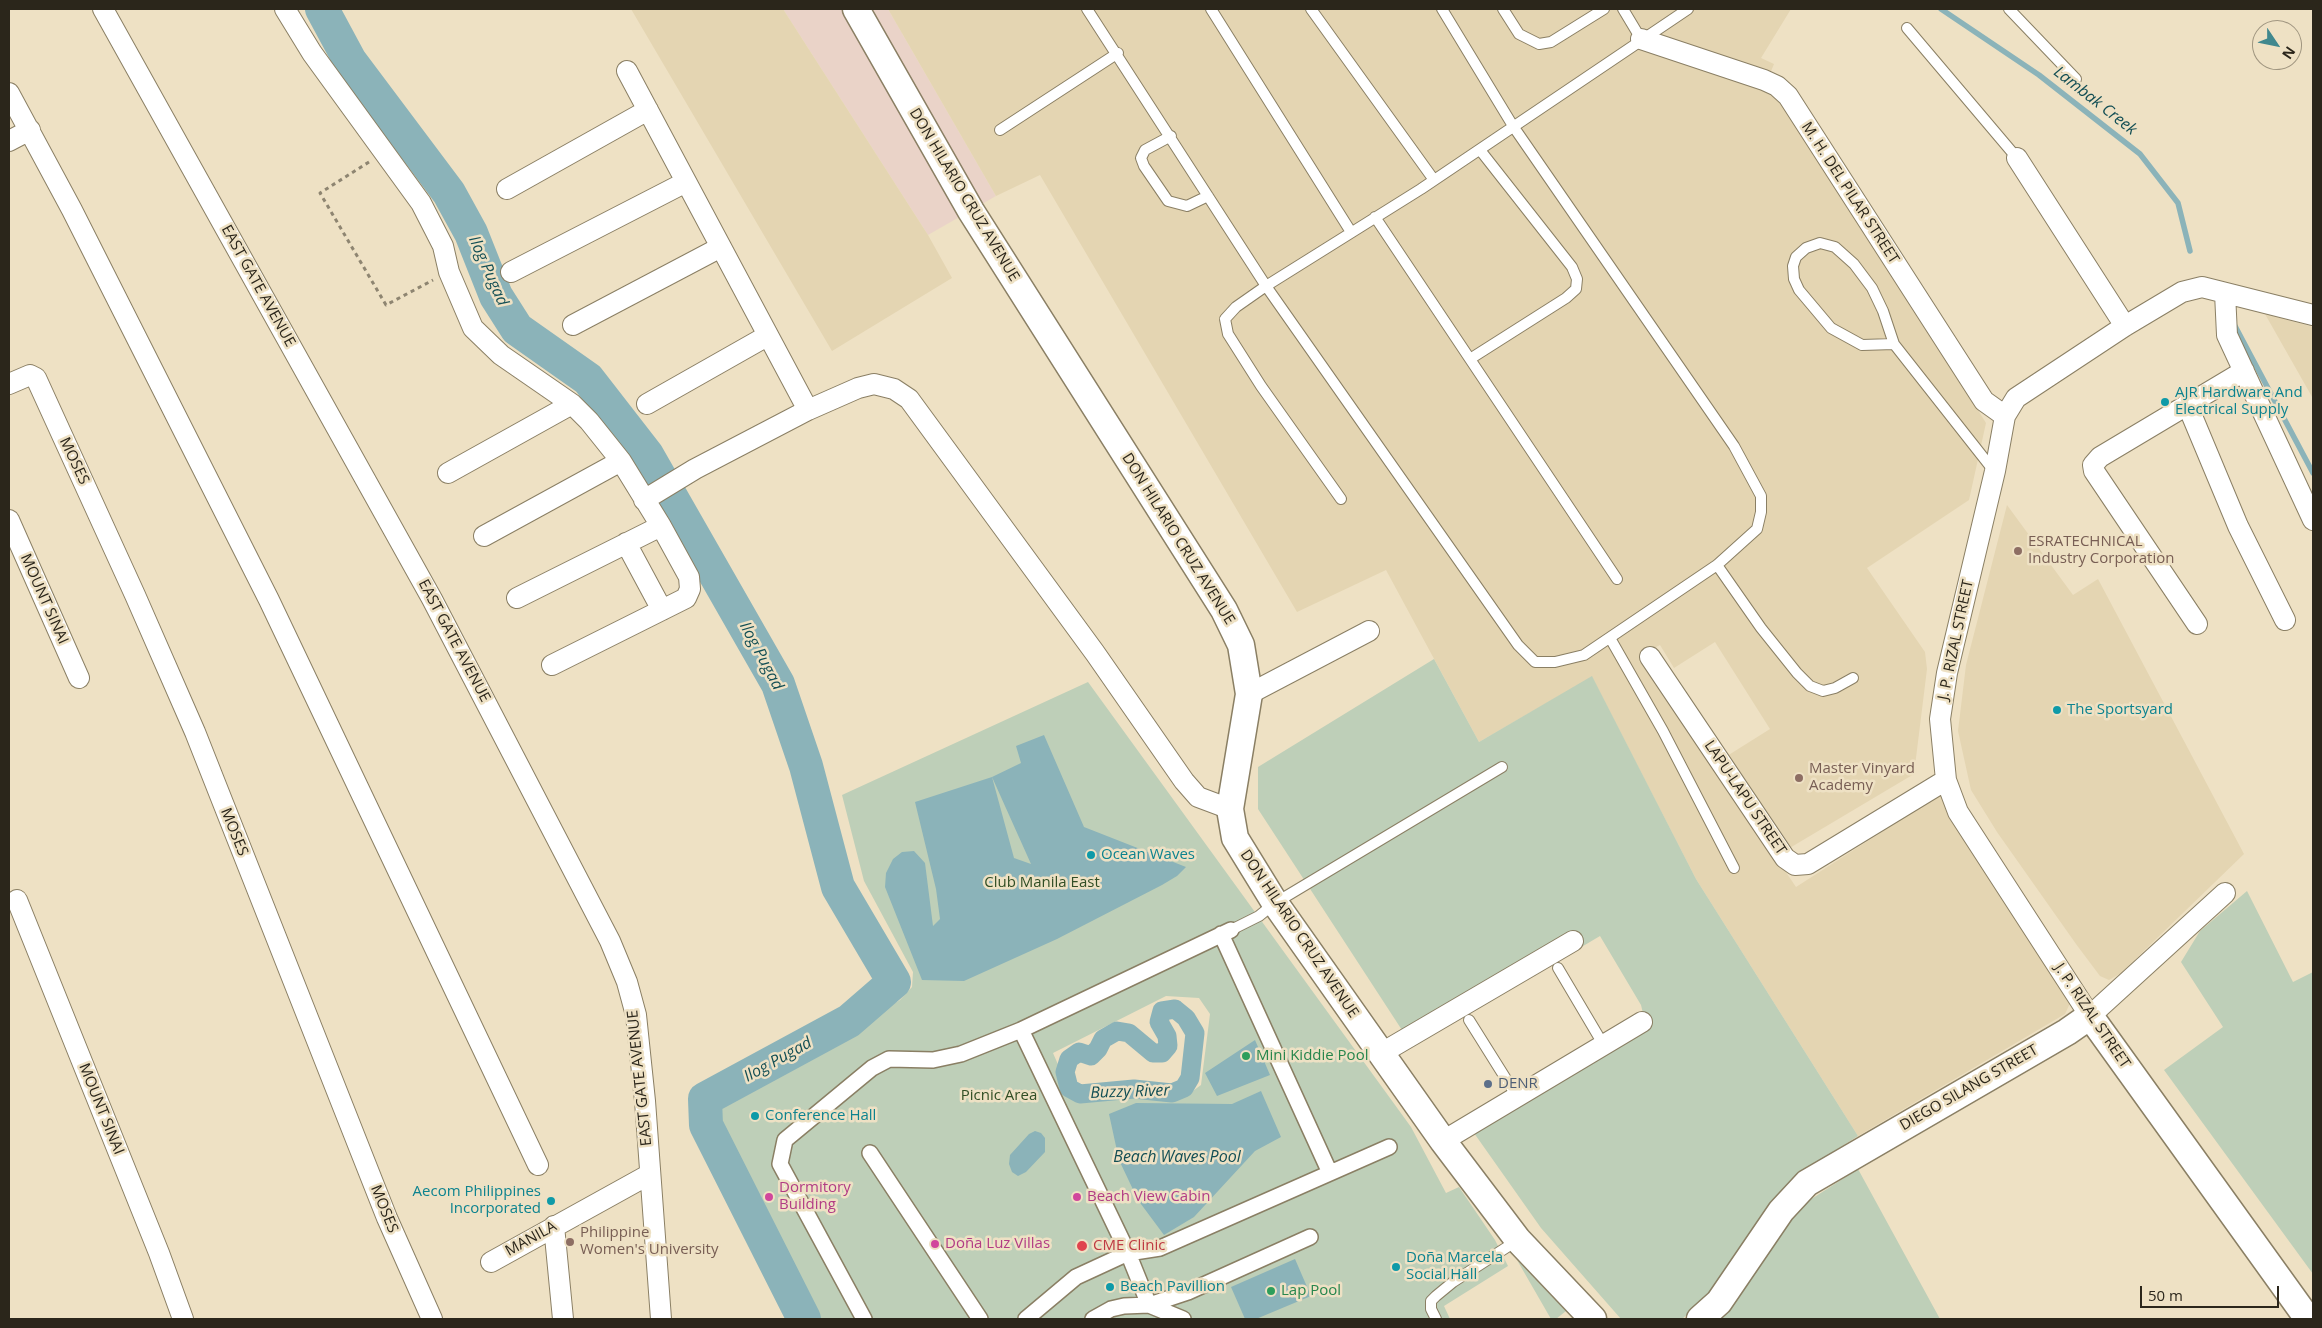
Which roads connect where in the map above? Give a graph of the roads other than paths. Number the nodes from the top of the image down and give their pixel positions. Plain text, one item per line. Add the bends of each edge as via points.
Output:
1 (103, 9) edge
2 (285, 9) edge
3 (856, 9) edge
4 (1087, 9) edge
5 (1211, 9) edge
6 (1311, 9) edge
7 (1442, 9) edge
8 (1503, 9) edge
9 (1604, 9) edge
10 (1623, 9) edge
11 (1688, 9) edge
12 (2009, 9) edge
13 (1908, 28) dead end
14 (1641, 39) junction
15 (1118, 53) junction
16 (627, 71) dead end
17 (2076, 80) dead end
18 (9, 93) edge
19 (648, 110) junction
20 (1513, 126) junction
21 (30, 130) junction
22 (1000, 130) dead end
23 (1171, 136) junction
24 (9, 141) edge
25 (1480, 150) junction
26 (2018, 158) joint
27 (1434, 180) junction
28 (686, 182) junction
29 (507, 189) dead end
30 (1208, 196) junction
31 (1375, 217) junction
32 (1351, 232) junction
33 (720, 247) junction
34 (511, 272) dead end
35 (1266, 286) junction
36 (2226, 293) junction
37 (2313, 315) edge
38 (572, 325) dead end
39 (2125, 326) junction
40 (767, 336) junction
41 (1894, 344) junction
42 (1470, 359) junction
43 (2244, 371) junction
44 (9, 384) edge
45 (572, 404) junction
46 (647, 404) dead end
47 (2187, 404) junction
48 (808, 410) junction
49 (2006, 416) junction
50 (621, 461) junction
51 (1995, 471) junction
52 (448, 473) dead end
53 (652, 495) junction
54 (1341, 499) dead end
55 (9, 520) edge
56 (2313, 520) edge
57 (661, 526) junction
58 (484, 536) dead end
59 (626, 543) junction
60 (1717, 565) junction
61 (1617, 579) dead end
62 (517, 598) dead end
63 (662, 610) junction
64 (2285, 620) dead end
65 (2197, 624) dead end
66 (1369, 630) dead end
67 (1610, 638) junction
68 (1650, 657) dead end
69 (552, 665) dead end
70 (79, 678) dead end
71 (1853, 678) dead end
72 (1248, 694) junction
73 (1502, 767) dead end
74 (1946, 780) junction
75 (1230, 809) junction
76 (1734, 868) dead end
77 (2225, 893) dead end
78 (16, 900) dead end
79 (1275, 903) junction
80 (1226, 932) junction
81 (1573, 941) dead end
82 (1558, 968) dead end
83 (2090, 1016) junction
84 (1470, 1020) dead end
85 (1642, 1022) dead end
86 (1021, 1030) junction
87 (1603, 1044) junction
88 (1380, 1054) junction
89 (1516, 1095) junction
90 (1443, 1141) junction
91 (1389, 1147) dead end
92 (870, 1153) dead end
93 (538, 1166) dead end
94 (1330, 1173) junction
95 (650, 1174) junction
96 (554, 1226) junction
97 (1310, 1237) dead end
98 (1518, 1240) junction
99 (1128, 1253) junction
100 (491, 1262) dead end
101 (1149, 1306) junction
102 (183, 1319) edge
103 (432, 1319) edge
104 (563, 1319) edge
105 (661, 1319) edge
106 (864, 1319) edge
107 (980, 1319) edge
108 (1026, 1319) edge
109 (1093, 1319) edge
110 (1182, 1319) edge
111 (1436, 1319) edge
112 (1593, 1319) edge
113 (1700, 1319) edge
114 (2308, 1319) edge

1 - 95 street, EAST GATE AVENUE via 432,599 610,941 636,1015
2 - 45 street via 312,53 421,203 443,246 449,272 473,328 501,355
3 - 72 street, DON HILARIO CRUZ AVENUE via 971,211 1224,610 1241,645
4 - 15 lane
5 - 32 lane
6 - 27 lane
7 - 20 lane
8 - 9 lane via 1519,34 1539,44 1551,42
10 - 14 lane
11 - 14 lane
12 - 17 lane
13 - 26 lane
14 - 20 lane
14 - 49 street, M. H. DEL PILAR STREET via 1764,80 1788,96 1984,401
15 - 22 lane
15 - 23 lane
16 - 19 street
18 - 21 street
19 - 28 street
19 - 29 street
20 - 25 lane
20 - 60 lane via 1734,446 1761,496 1757,529
21 - 24 street
21 - 93 street via 269,600
23 - 30 lane
23 - 30 lane via 1145,150 1141,158 1144,166 1168,201 1187,206
25 - 27 lane
25 - 42 lane via 1572,267 1577,279 1576,289 1566,298
26 - 39 street
27 - 31 lane
28 - 33 street
28 - 34 street
30 - 35 lane
31 - 32 lane
31 - 42 lane
32 - 35 lane
33 - 38 street
33 - 40 street
35 - 54 lane via 1225,319 1228,334
35 - 67 lane via 1518,645 1535,662 1555,662 1584,655
36 - 37 street, J. P. RIZAL STREET
36 - 39 street, J. P. RIZAL STREET via 2202,287 2182,292
36 - 43 street via 2227,335
39 - 49 street, J. P. RIZAL STREET via 2030,387 2016,398
40 - 46 street
40 - 48 street
41 - 41 lane via 1872,288 1835,246 1820,243 1806,248 1796,257 1794,279 1799,290 1831,328 1862,345
41 - 51 lane
42 - 61 lane
43 - 47 street
43 - 56 street
44 - 103 street, MOSES via 30,375 36,378 135,594 195,732 387,1218
45 - 50 street
45 - 52 street
47 - 64 street via 2238,526
47 - 65 street via 2100,457 2093,465
48 - 53 street
48 - 75 street via 874,384 894,389 909,399 1096,653 1184,781 1198,797
49 - 51 street, J. P. RIZAL STREET
50 - 53 street
50 - 58 street
51 - 74 street, J. P. RIZAL STREET via 1947,673 1940,719
53 - 57 street
55 - 70 street, MOUNT SINAI
57 - 59 street
57 - 63 street via 689,577 690,589 686,598
59 - 62 street
59 - 63 street
60 - 67 lane
60 - 71 lane via 1761,628 1810,686 1823,691
63 - 69 street
66 - 72 street
67 - 76 lane via 1663,731
68 - 74 street, LAPU-LAPU STREET via 1785,858 1795,865 1808,864
72 - 75 street, DON HILARIO CRUZ AVENUE
73 - 79 lane
74 - 83 street, J. P. RIZAL STREET via 1958,812
75 - 79 street, DON HILARIO CRUZ AVENUE via 1235,838
77 - 83 street
78 - 102 street, MOUNT SINAI
79 - 80 lane via 1259,916
79 - 88 street, DON HILARIO CRUZ AVENUE
80 - 86 street
80 - 94 street
81 - 88 street
82 - 87 lane
83 - 113 street, DIEGO SILANG STREET via 1807,1183 1781,1210 1720,1302
83 - 114 street, J. P. RIZAL STREET
84 - 89 lane
85 - 87 street
86 - 99 street
86 - 106 street via 961,1054 933,1060 889,1059 872,1068 785,1140 780,1164
87 - 89 street
88 - 90 street, DON HILARIO CRUZ AVENUE
89 - 90 street
90 - 98 street, DON HILARIO CRUZ AVENUE
91 - 94 street
92 - 107 street
94 - 99 street via 1160,1248
95 - 96 street, MANILA
95 - 105 street, EAST GATE AVENUE
96 - 100 street, MANILA
96 - 104 street
97 - 101 street
98 - 111 lane via 1436,1296 1431,1301 1431,1309
98 - 112 street, DON HILARIO CRUZ AVENUE
99 - 101 street
99 - 108 street via 1076,1277
101 - 109 street via 1111,1309
101 - 110 street

